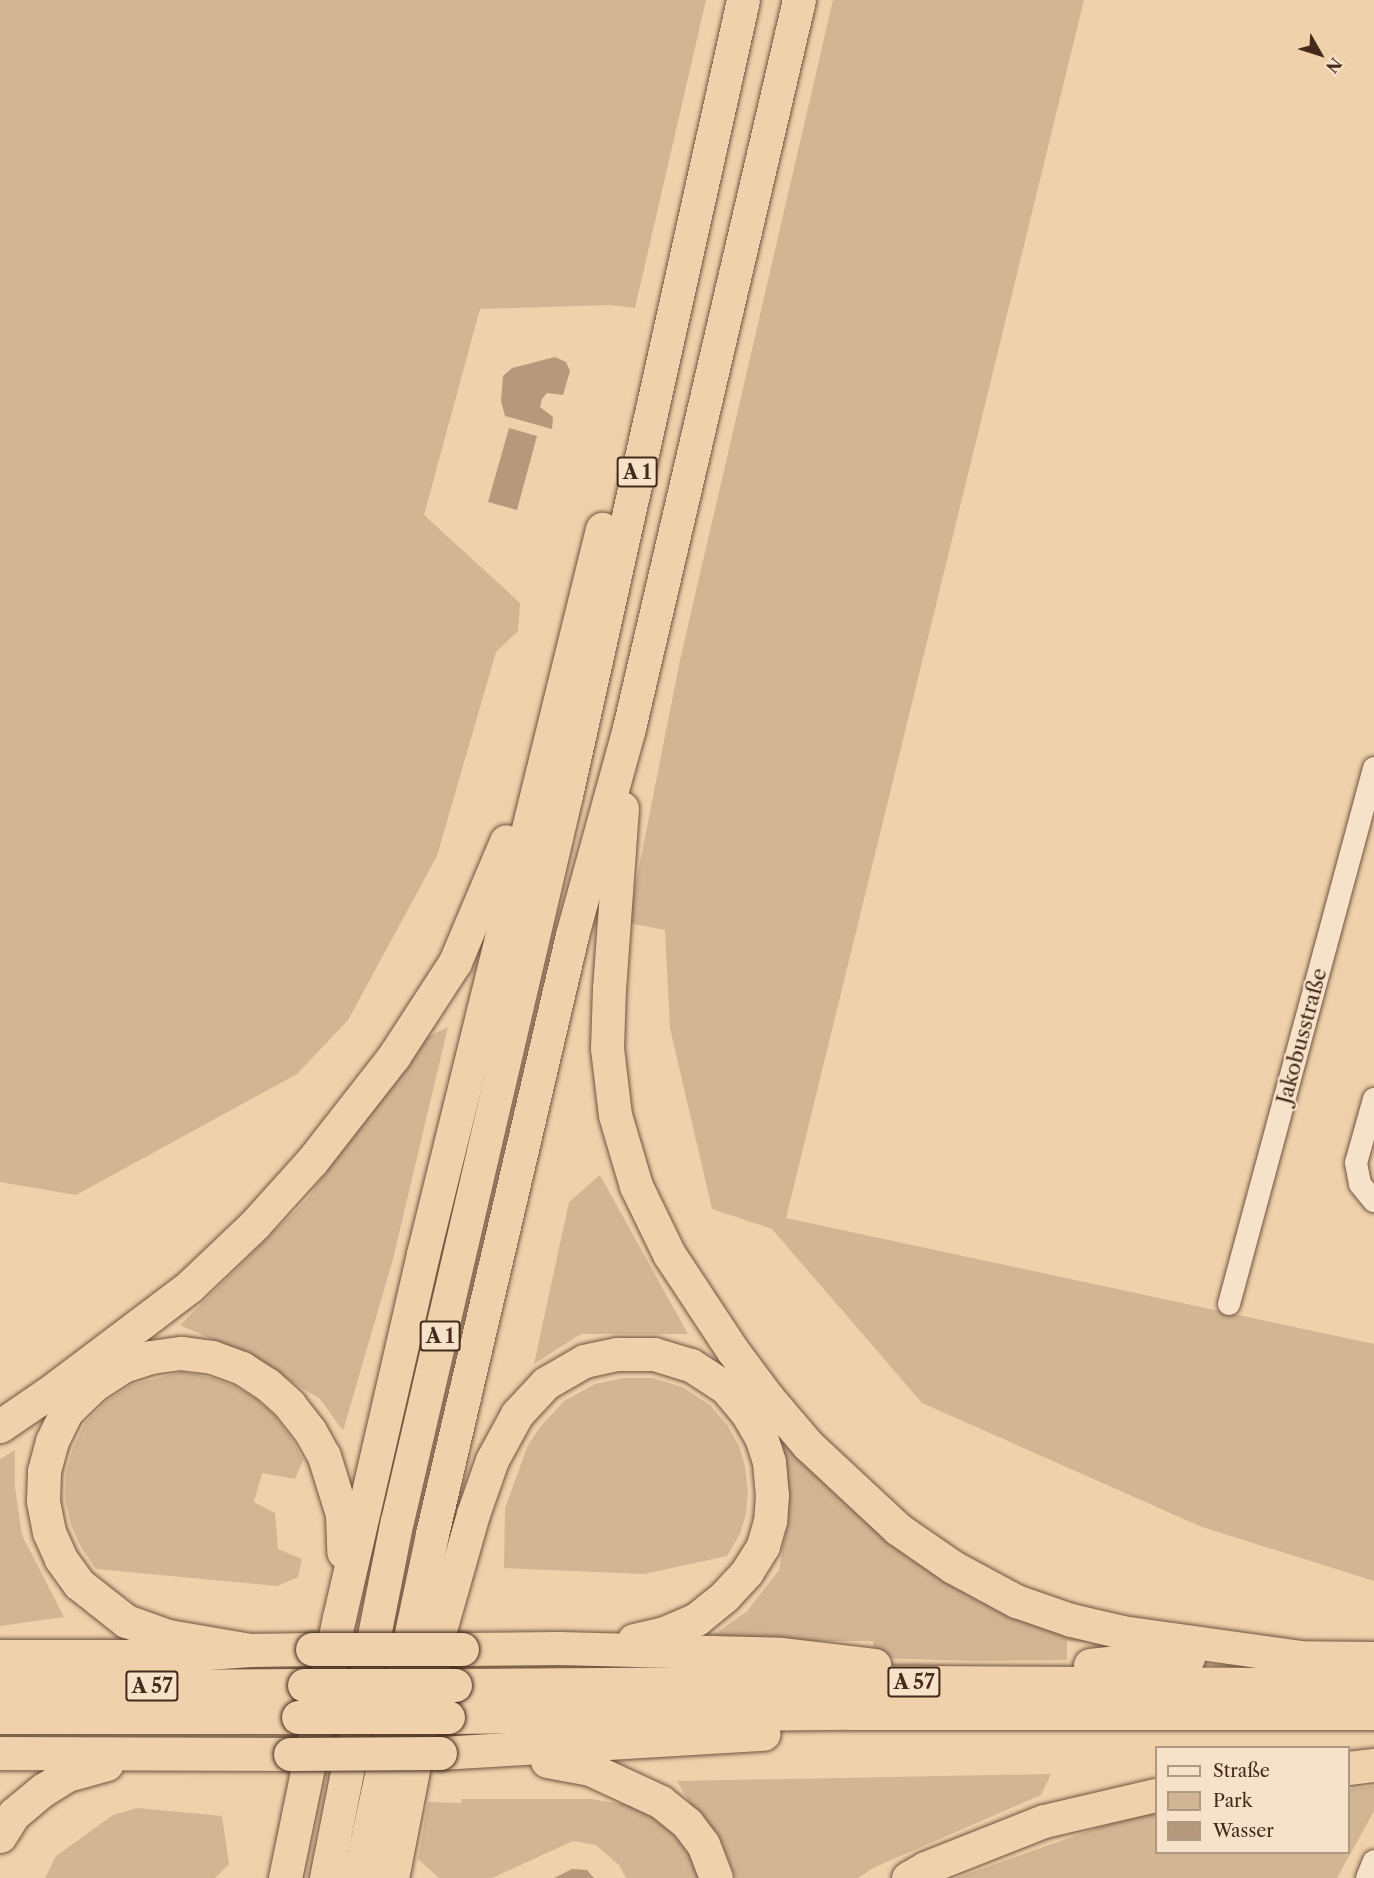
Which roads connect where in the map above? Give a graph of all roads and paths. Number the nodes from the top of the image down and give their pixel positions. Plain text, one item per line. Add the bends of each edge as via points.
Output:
1 (743, 0) edge
2 (799, 0) edge
3 (708, 148) junction
4 (563, 685) junction
5 (629, 728) junction
6 (1374, 768) edge
7 (1374, 1099) edge
8 (1374, 1201) edge
9 (490, 1291) junction
10 (1229, 1304) dead end
11 (0, 1426) edge
12 (339, 1618) junction
13 (442, 1623) junction
14 (559, 1648) junction
15 (250, 1650) junction
16 (0, 1656) edge
17 (1299, 1657) junction
18 (1374, 1658) edge
19 (1374, 1684) edge
20 (0, 1688) edge
21 (301, 1701) junction
22 (1374, 1713) edge
23 (953, 1715) junction
24 (0, 1717) edge
25 (0, 1753) edge
26 (189, 1753) junction
27 (440, 1753) junction
28 (1374, 1766) edge
29 (1350, 1768) edge
30 (409, 1785) junction
31 (1155, 1795) edge
32 (0, 1836) edge
33 (1374, 1861) edge
34 (284, 1877) edge
35 (326, 1878) edge
36 (359, 1878) edge
37 (387, 1878) edge
38 (392, 1878) edge
39 (716, 1878) edge
40 (908, 1878) edge
41 (1367, 1878) edge

1 - 3 highway, A 1
2 - 5 highway, A 1
3 - 4 highway via 695,162
3 - 35 highway, A 1 via 566,795 400,1509
4 - 11 highway via 547,720 502,853 455,962 345,1122 255,1224 190,1286
4 - 12 highway via 423,1254
5 - 9 highway, A 1 via 572,935
5 - 17 highway via 609,988 607,1048 615,1115 636,1186 669,1254 733,1351 808,1445 837,1473 898,1529 964,1573 1016,1601 1071,1620 1165,1639
6 - 10 street, Jakobusstraße
7 - 8 street via 1356,1163 1360,1184
9 - 13 highway via 462,1528
9 - 36 highway, A 1 via 432,1534
12 - 15 highway via 342,1514 324,1456 290,1404 243,1368 212,1358 181,1353 123,1366 94,1385 66,1412 52,1441 44,1471 43,1501 49,1532 61,1559 79,1584 126,1620 168,1636
12 - 34 highway
13 - 14 highway via 495,1452 517,1414 546,1383 584,1361 618,1354 654,1354 691,1365 726,1388 761,1437 769,1462 772,1495 763,1546 747,1572 697,1619 664,1633 626,1642
13 - 30 highway
14 - 15 highway, bridge
14 - 17 highway via 781,1654 907,1669 1056,1669 1151,1658
15 - 16 highway via 165,1656
17 - 18 highway
19 - 21 highway, A 57, bridge via 455,1685
20 - 21 highway, A 57
21 - 23 highway, A 57, bridge via 448,1717
21 - 24 highway, A 57
22 - 23 highway, A 57
23 - 27 highway via 840,1729
25 - 26 highway
26 - 27 highway, bridge
26 - 32 highway via 100,1765 67,1775 14,1815
27 - 39 highway via 559,1761 590,1769 661,1802 687,1823 703,1844
28 - 29 highway
30 - 37 highway
30 - 38 highway
31 - 40 highway via 1044,1821
33 - 41 street

